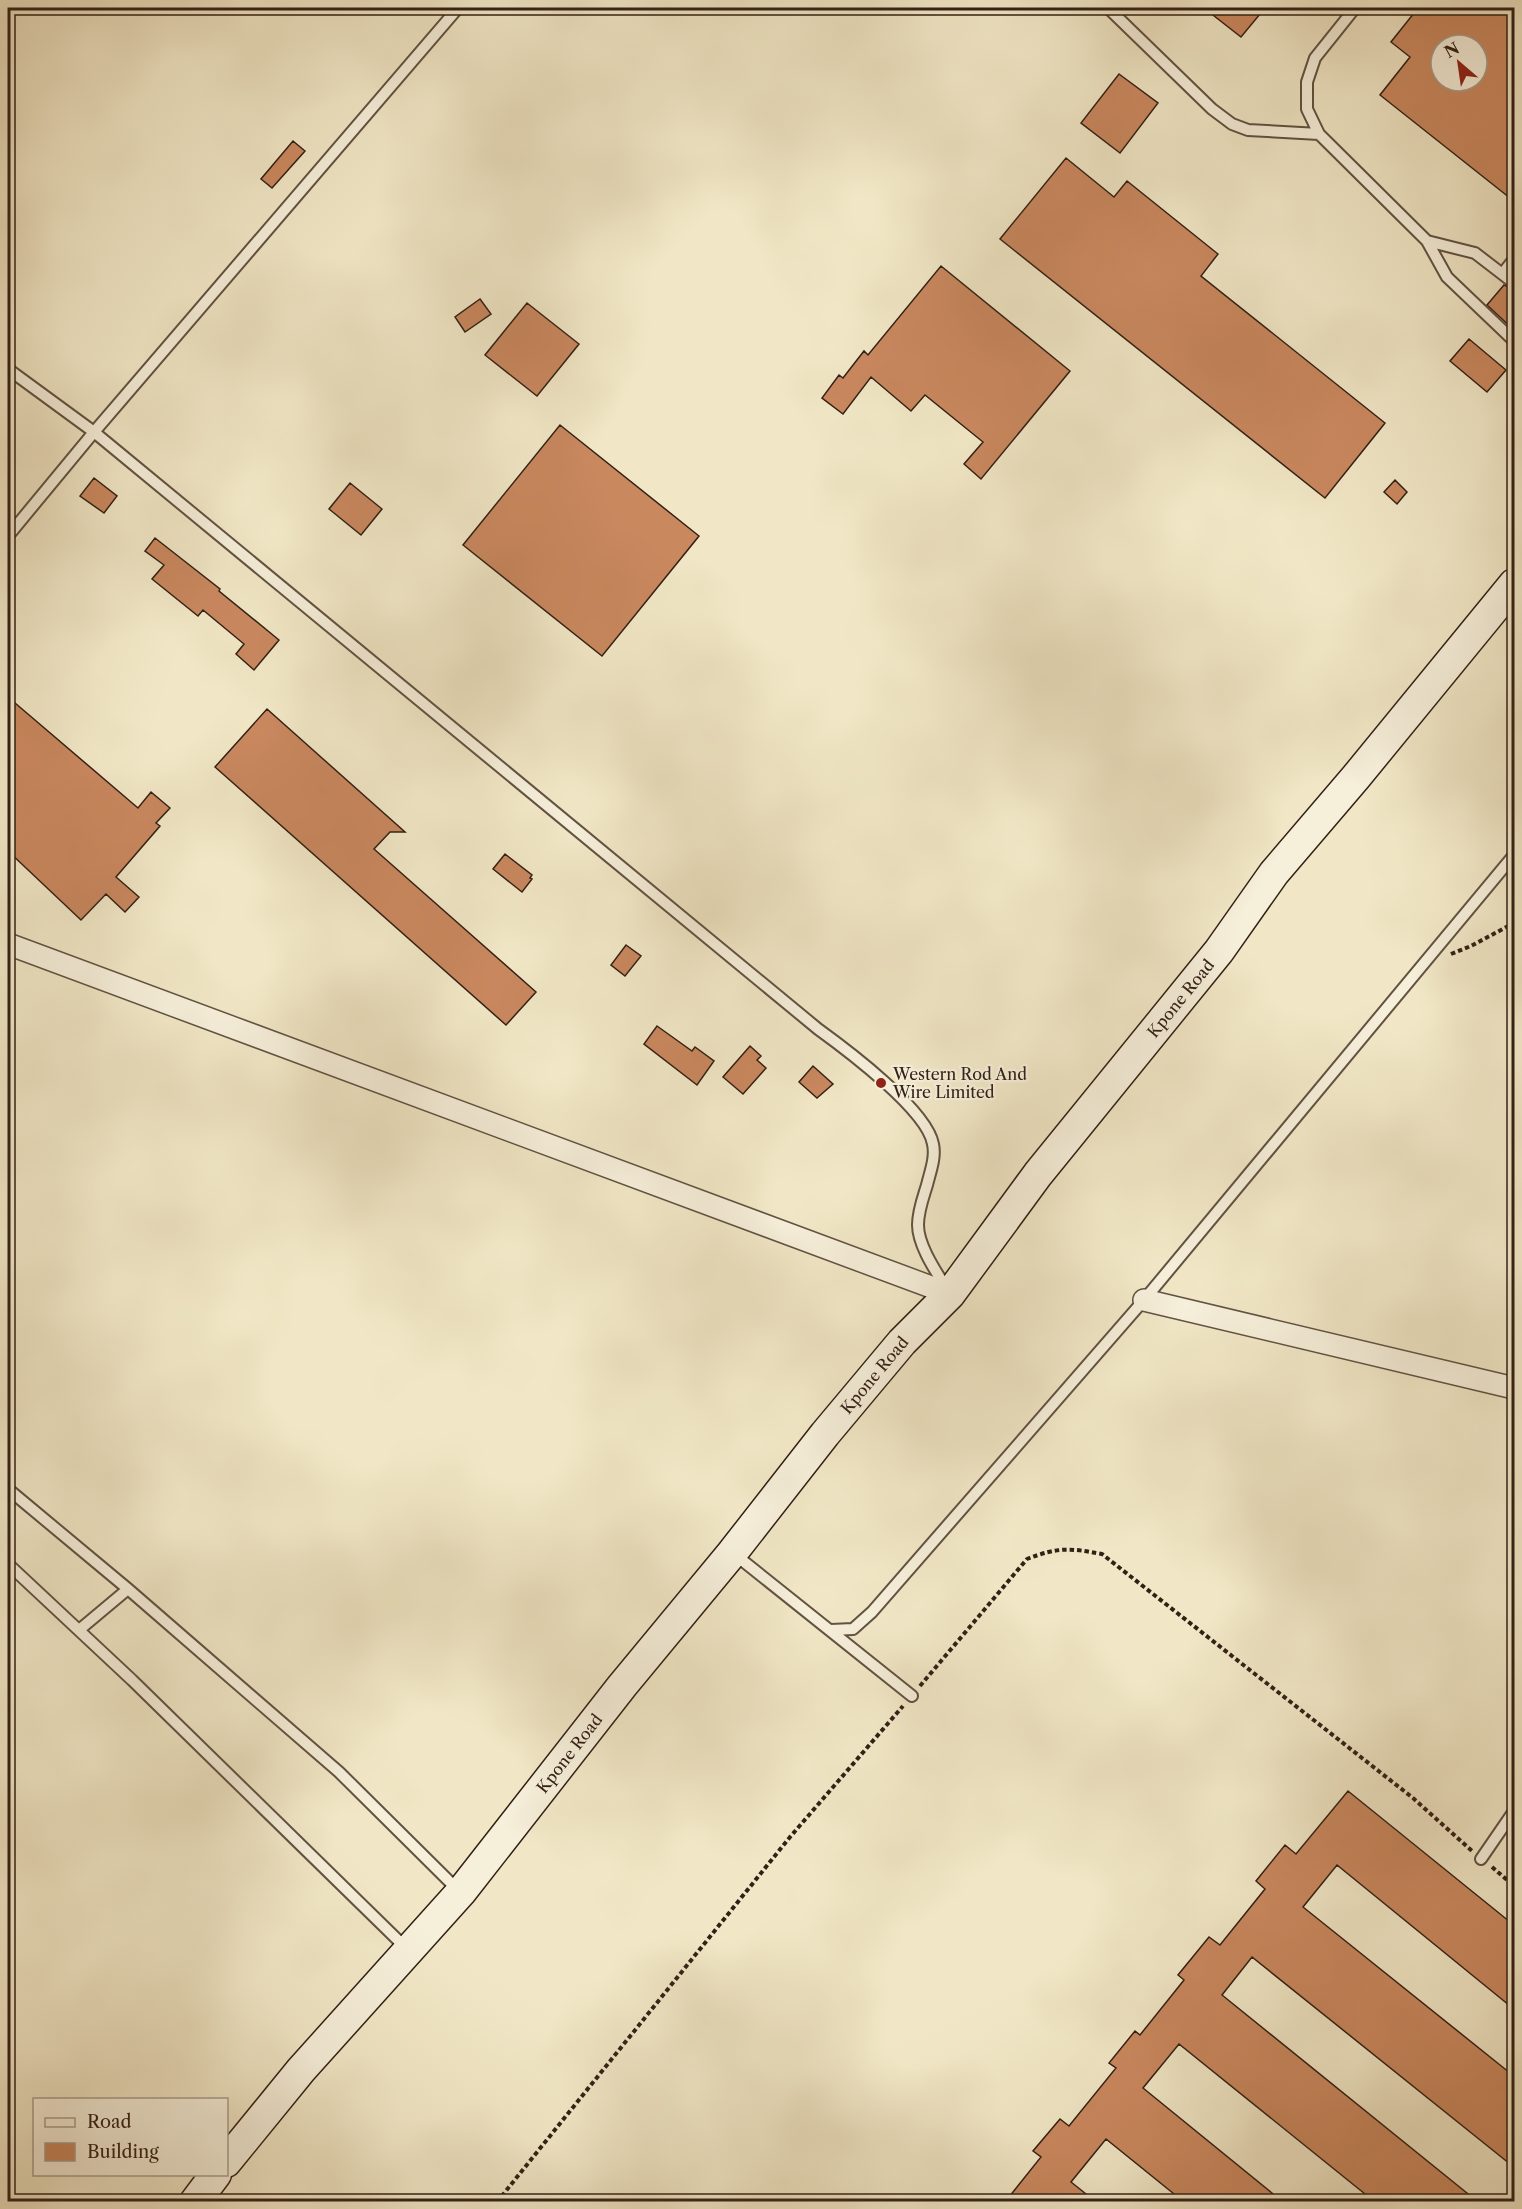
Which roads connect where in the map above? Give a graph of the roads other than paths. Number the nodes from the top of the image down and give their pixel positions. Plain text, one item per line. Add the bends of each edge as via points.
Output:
1 (458, 8) edge
2 (1108, 8) edge
3 (1355, 8) edge
4 (1319, 134) junction
5 (1427, 241) junction
6 (1515, 259) edge
7 (1503, 273) junction
8 (1515, 283) edge
9 (1515, 341) edge
10 (8, 369) edge
11 (94, 432) junction
12 (8, 536) edge
13 (1515, 584) edge
14 (1515, 855) edge
15 (8, 944) edge
16 (950, 1294) junction
17 (1144, 1300) junction
18 (1515, 1388) edge
19 (8, 1489) edge
20 (732, 1553) junction
21 (8, 1564) edge
22 (128, 1589) junction
23 (79, 1630) junction
24 (831, 1630) junction
25 (912, 1696) road end
26 (1515, 1811) edge
27 (1481, 1859) road end
28 (461, 1892) junction
29 (409, 1951) junction
30 (228, 2160) edge
31 (215, 2176) edge
32 (195, 2202) edge

1 - 11 lane
2 - 4 lane via 1232,124 1248,130
3 - 4 lane via 1315,58 1307,82 1307,109
4 - 5 lane
5 - 7 lane via 1474,253
5 - 9 lane via 1447,277
6 - 7 lane
7 - 8 lane
10 - 11 lane
11 - 12 lane
11 - 16 lane via 850,1052 917,1114 929,1132 934,1154 918,1227 932,1265
13 - 16 main road, Kpone Road via 1274,873 1219,951 1038,1174
14 - 17 lane
15 - 16 street
16 - 20 main road, Kpone Road via 860,1391
17 - 18 street
17 - 24 lane via 872,1612 853,1629
19 - 22 lane
20 - 24 lane
20 - 28 main road, Kpone Road
21 - 23 lane
22 - 23 lane
22 - 28 lane via 339,1772
23 - 29 lane
24 - 25 lane
26 - 27 lane
28 - 29 main road, Kpone Road
29 - 30 main road, Kpone Road via 301,2070
31 - 32 main road

